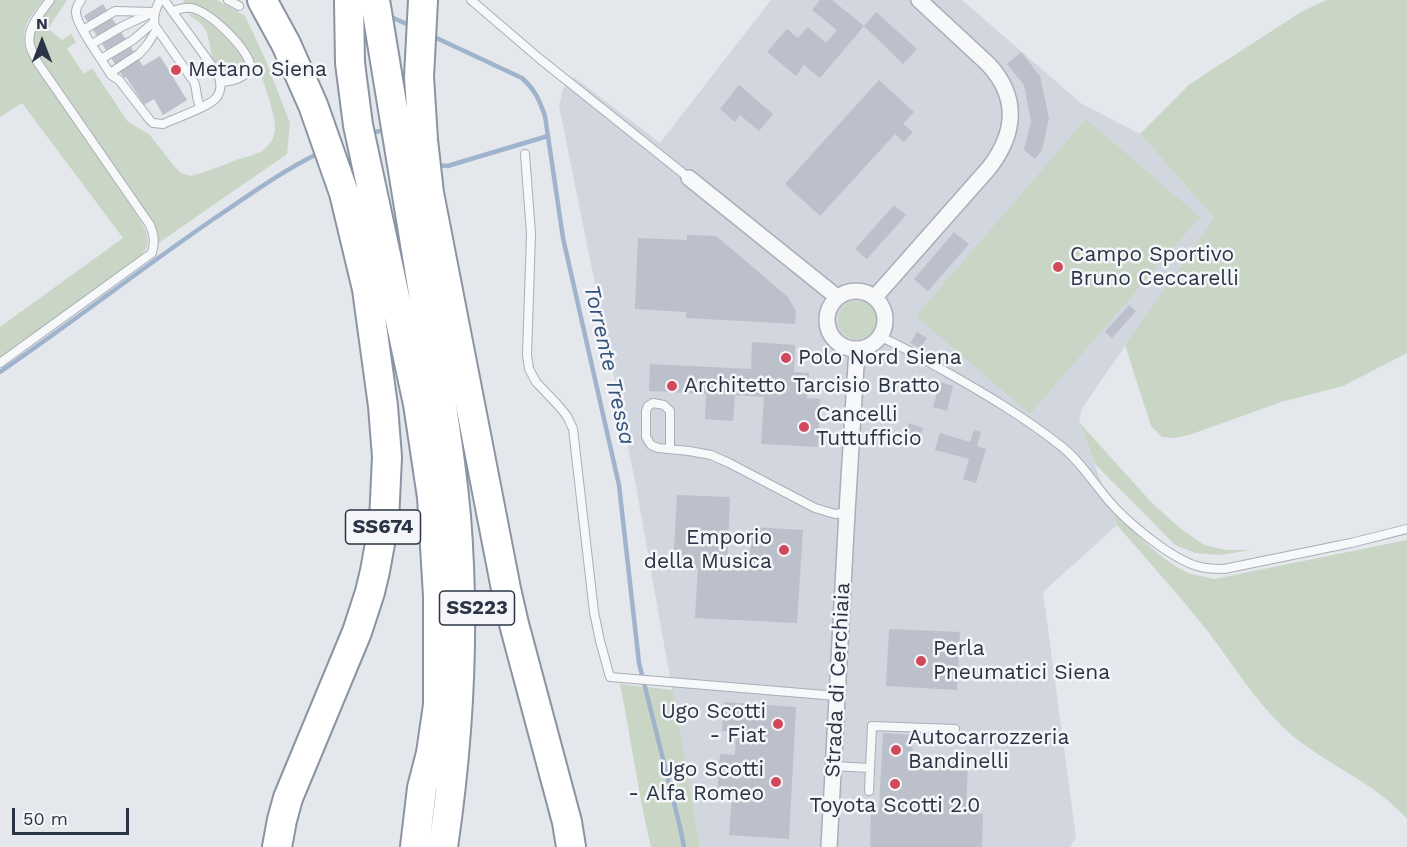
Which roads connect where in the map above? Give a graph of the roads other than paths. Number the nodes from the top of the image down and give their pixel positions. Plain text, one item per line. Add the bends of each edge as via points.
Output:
1 (50, 0) edge
2 (81, 0) edge
3 (162, 0) edge
4 (228, 0) edge
5 (271, 0) edge
6 (349, 0) edge
7 (375, 0) edge
8 (423, 0) edge
9 (471, 0) edge
10 (919, 0) edge
11 (250, 3) edge
12 (173, 11) junction
13 (155, 12) junction
14 (155, 26) junction
15 (83, 30) junction
16 (92, 44) junction
17 (101, 59) junction
18 (110, 73) junction
19 (220, 81) junction
20 (201, 107) junction
21 (525, 154) dead end
22 (689, 178) joint
23 (348, 193) junction
24 (837, 297) junction
25 (875, 297) junction
26 (880, 337) junction
27 (858, 349) junction
28 (0, 363) edge
29 (463, 369) junction
30 (670, 449) junction
31 (847, 513) junction
32 (1407, 529) edge
33 (837, 696) junction
34 (955, 729) dead end
35 (833, 766) junction
36 (870, 768) junction
37 (422, 788) junction
38 (869, 791) dead end
39 (276, 847) edge
40 (415, 847) edge
41 (443, 847) edge
42 (459, 847) edge
43 (571, 847) edge
44 (829, 847) edge

1 - 28 lane via 35,20 29,34 30,46 150,225 155,245 152,253
2 - 15 lane via 76,10
3 - 12 lane
3 - 13 lane
4 - 11 lane
5 - 23 highway, SS674 via 320,102
6 - 37 highway, SS223 via 350,63 358,125 418,404 432,497 438,596 438,705
7 - 41 highway via 443,415 456,528 459,683
8 - 29 highway, SS223 via 419,77 423,140 432,213
9 - 22 lane
10 - 25 street via 998,75 1010,102 1009,126 1003,147 989,168
11 - 23 highway, SS674 via 286,44
12 - 19 lane
12 - 19 lane via 186,8 199,12 221,27 246,55 251,68 247,74 236,80
13 - 14 lane
13 - 15 lane via 115,11
13 - 16 lane
14 - 17 lane
14 - 18 lane via 144,50
14 - 20 lane via 194,82
15 - 16 lane
16 - 17 lane
17 - 18 lane
18 - 20 lane via 153,123 163,124
19 - 20 lane via 216,98
21 - 33 lane via 531,234 529,369 573,429 594,612 610,677
22 - 24 street
23 - 37 highway, SS674 via 368,250 403,417 417,541
23 - 39 highway, SS674 via 367,289 383,406 387,457 384,521 375,571 357,632 288,798
24 - 25 street via 860,291
24 - 27 street via 827,313 829,331 841,345
25 - 26 street via 885,316
26 - 27 street
26 - 32 lane via 984,393 1064,448 1111,503 1142,531 1170,553 1196,566 1224,569
27 - 31 street, Strada di Cerchiaia
29 - 42 highway, SS223 via 477,610 475,692
29 - 43 highway via 514,624
30 - 30 lane via 670,411 664,405 652,403 646,411 646,437 651,445
30 - 31 lane via 711,455 815,508
31 - 33 street, Strada di Cerchiaia
33 - 35 street, Strada di Cerchiaia
34 - 36 lane via 872,726
35 - 36 lane
35 - 44 street, Strada di Cerchiaia
36 - 38 lane
37 - 40 highway, SS223

